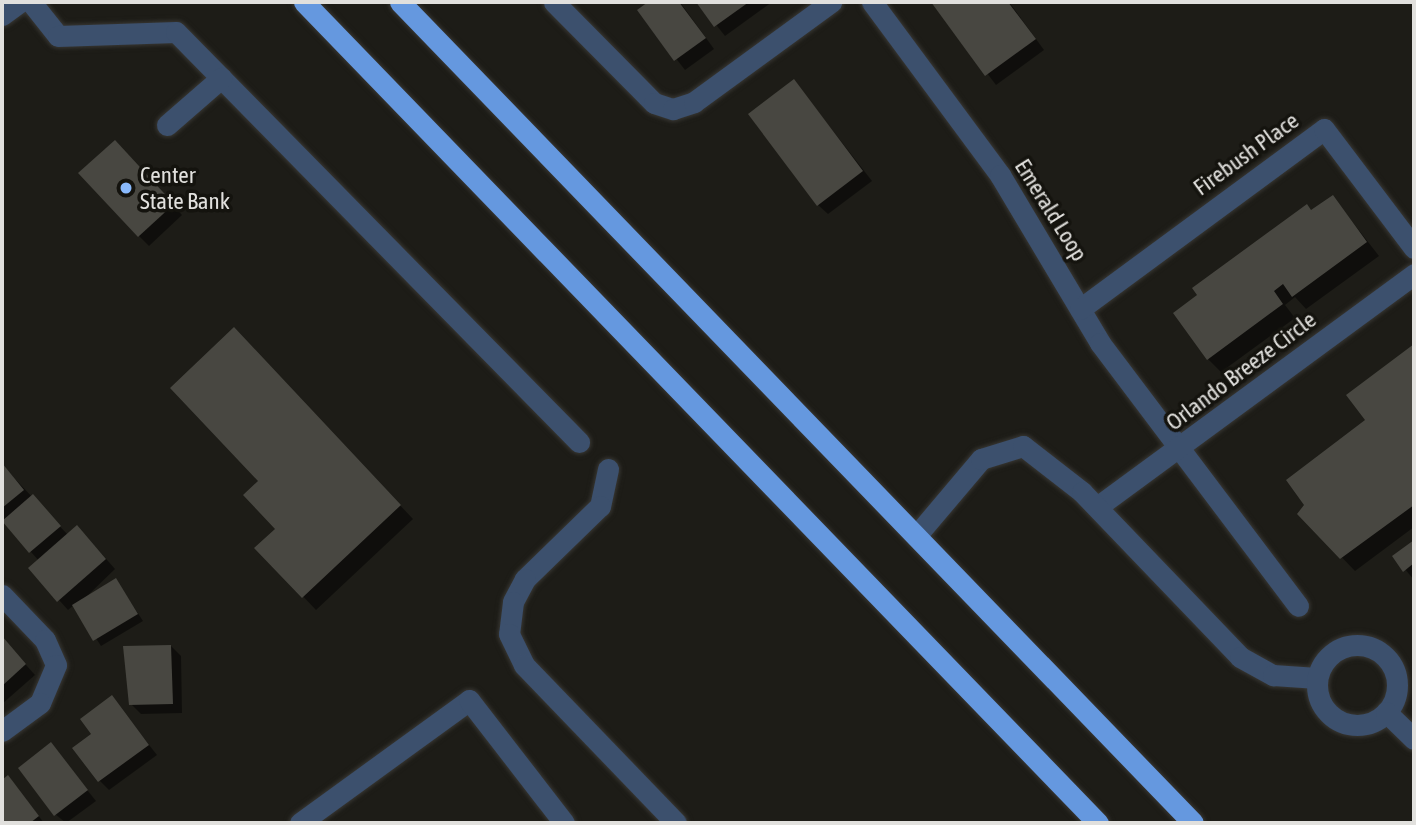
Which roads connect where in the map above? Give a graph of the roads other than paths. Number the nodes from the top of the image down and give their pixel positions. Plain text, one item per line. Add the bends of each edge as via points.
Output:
1 (20, 2) edge
2 (32, 2) edge
3 (304, 2) edge
4 (400, 2) edge
5 (831, 2) edge
6 (872, 2) edge
7 (563, 4) edge
8 (2, 15) edge
9 (221, 78) junction
10 (167, 125) dead end
11 (1414, 248) edge
12 (1414, 274) edge
13 (1080, 309) junction
14 (579, 442) dead end
15 (1179, 450) junction
16 (608, 469) dead end
17 (1097, 507) junction
18 (916, 536) junction
19 (2, 595) edge
20 (1298, 606) dead end
21 (1317, 678) junction
22 (1386, 712) junction
23 (2, 731) edge
24 (1414, 739) edge
25 (300, 823) edge
26 (564, 823) edge
27 (676, 823) edge
28 (1098, 823) edge
29 (1193, 823) edge

1 - 8 street
2 - 9 street via 58,36 176,32
3 - 28 highway
4 - 18 highway
5 - 7 street via 695,102 673,109 654,103
6 - 13 street, Emerald Loop via 1000,176
9 - 10 street
9 - 14 street
11 - 13 street, Firebush Place via 1324,129
12 - 15 street, Orlando Breeze Circle
13 - 15 street, Emerald Loop
15 - 17 street, Orlando Breeze Circle
15 - 20 street, Emerald Loop
16 - 27 street via 600,506 525,579 513,602 509,634 524,665
17 - 18 street via 1043,456 1023,446 997,449
17 - 21 street via 1240,657 1273,675
18 - 29 highway
19 - 23 street via 45,640 56,665 40,703
21 - 22 street via 1321,703 1339,721 1364,724
21 - 22 street via 1330,655 1368,646 1395,674
22 - 24 street
25 - 26 street via 469,700

